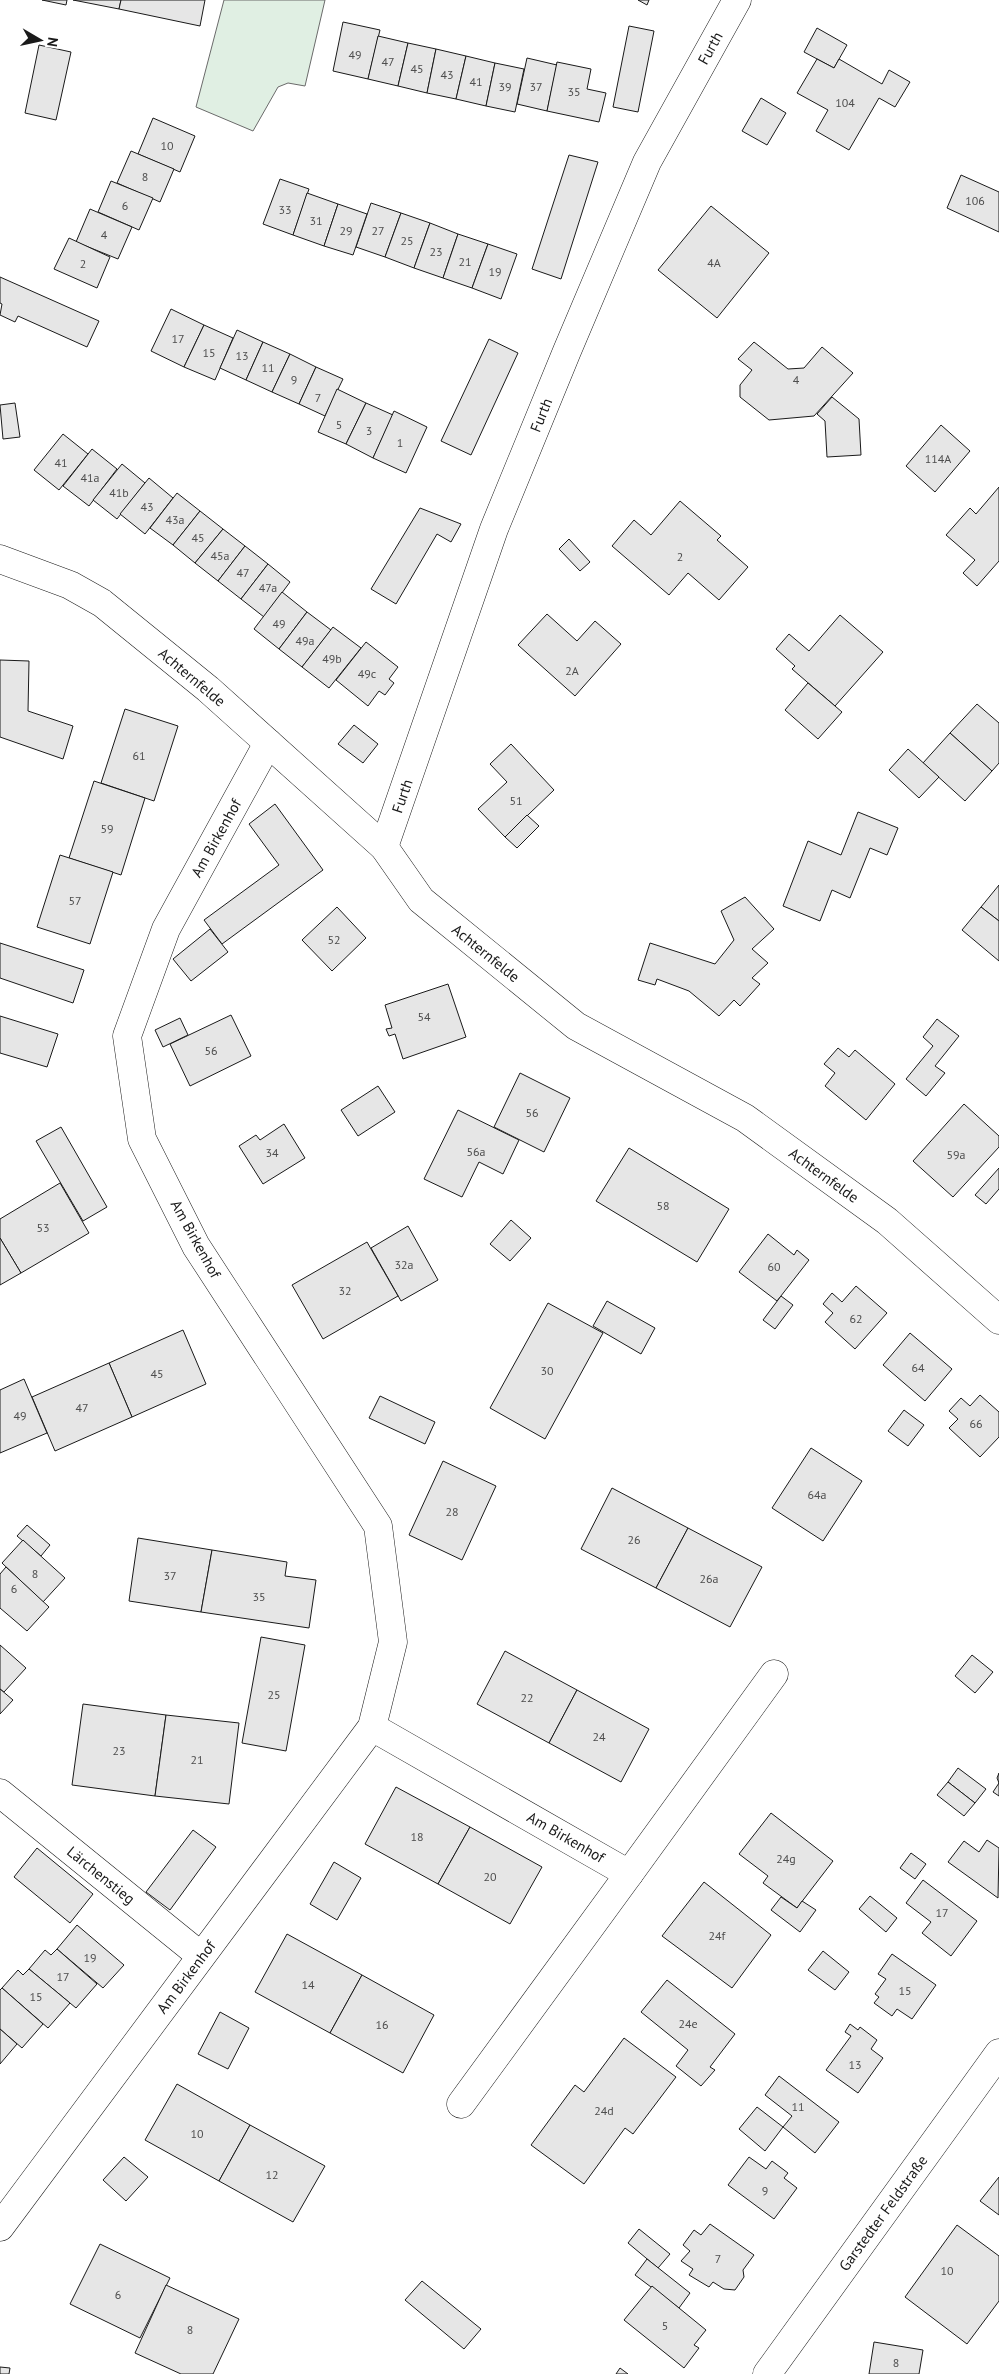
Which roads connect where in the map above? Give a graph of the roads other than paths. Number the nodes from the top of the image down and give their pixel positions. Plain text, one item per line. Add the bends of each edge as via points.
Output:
1 (737, 0) edge
2 (0, 559) edge
3 (268, 743) junction
4 (384, 847) junction
5 (999, 1320) edge
6 (774, 1674) dead end
7 (372, 1726) junction
8 (0, 1793) edge
9 (629, 1874) junction
10 (202, 1956) junction
11 (999, 2053) edge
12 (461, 2104) dead end
13 (0, 2228) edge
14 (767, 2374) edge

1 - 4 street, Furth via 647,162 567,352 494,529
2 - 3 street, Achternfelde via 70,585 102,603
3 - 4 street, Achternfelde
3 - 7 street, Am Birkenhof via 166,929 127,1036 142,1139 196,1246 378,1526 393,1642
4 - 5 street, Achternfelde via 421,900 576,1026 746,1118 887,1221
6 - 9 street
7 - 9 street, Am Birkenhof
7 - 10 street, Am Birkenhof
8 - 10 street, Lärchenstieg
9 - 12 street
10 - 13 street, Am Birkenhof
11 - 14 street, Garstedter Feldstraße

